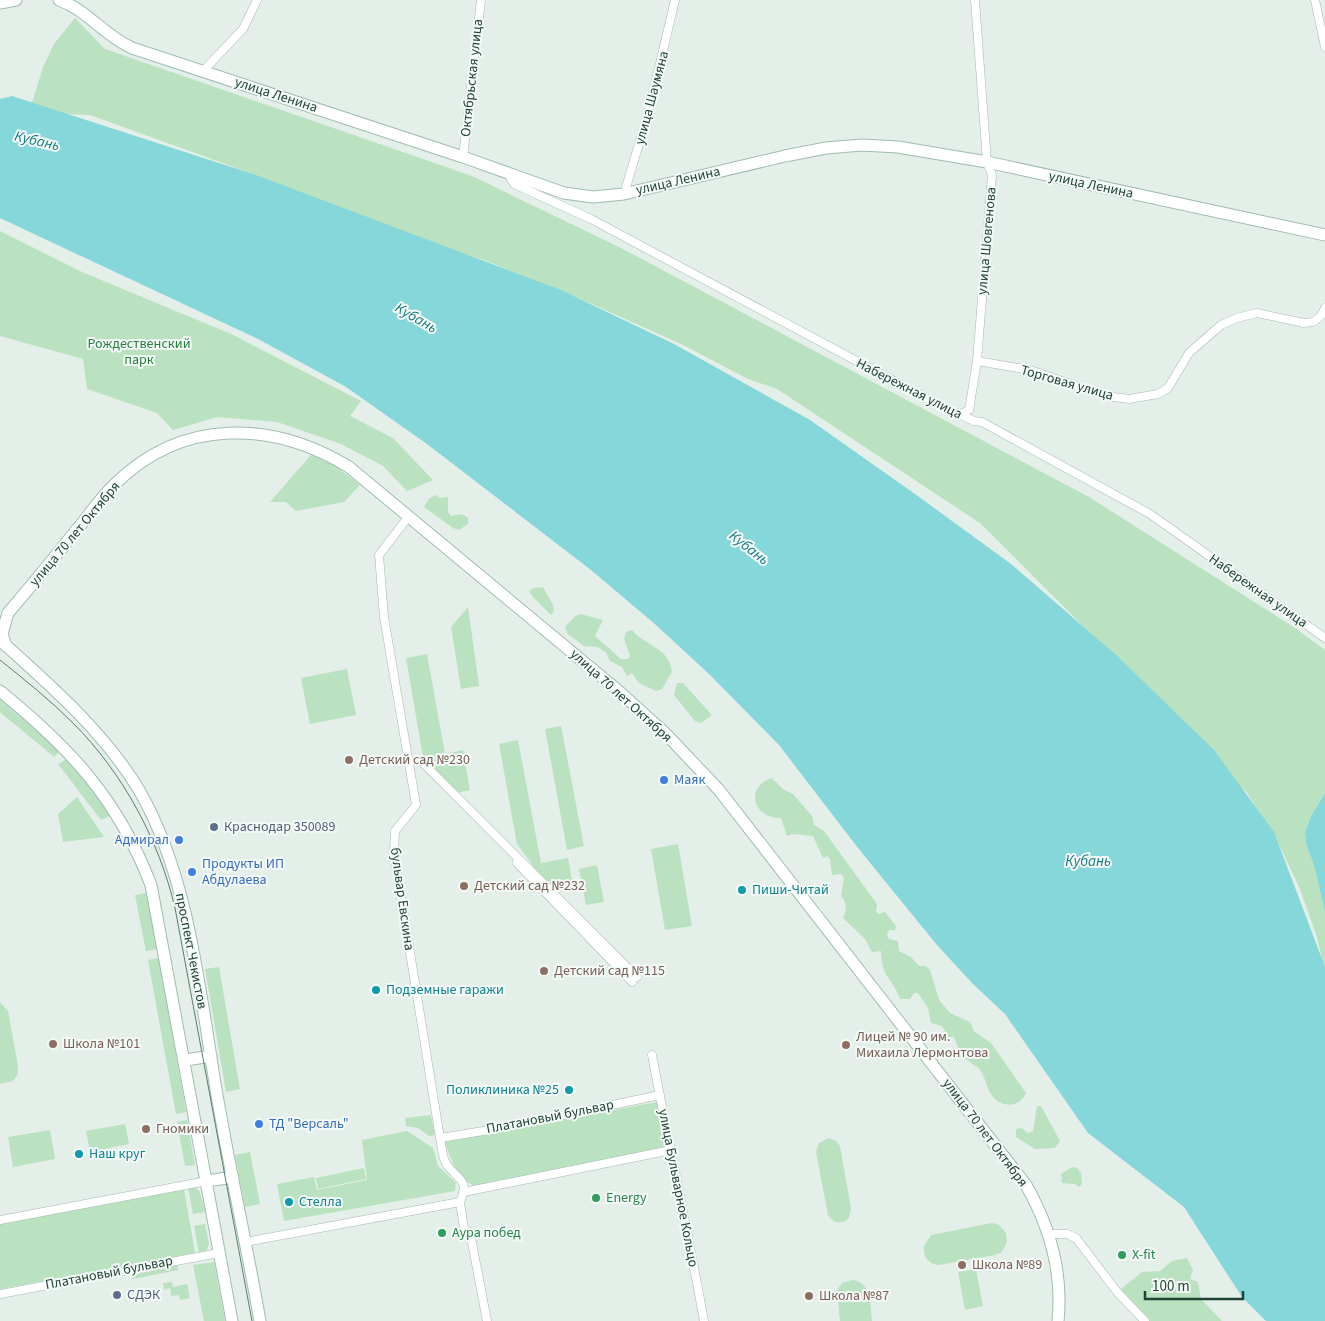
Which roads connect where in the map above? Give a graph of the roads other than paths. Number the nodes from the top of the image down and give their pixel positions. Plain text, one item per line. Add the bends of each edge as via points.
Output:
1 (16, 0) edge
2 (60, 0) edge
3 (257, 0) edge
4 (481, 0) edge
5 (675, 0) edge
6 (975, 0) edge
7 (1315, 0) edge
8 (0, 3) edge
9 (1325, 47) edge
10 (203, 71) junction
11 (463, 156) junction
12 (987, 162) junction
13 (508, 173) junction
14 (624, 194) junction
15 (1325, 235) edge
16 (1325, 308) edge
17 (977, 361) junction
18 (970, 410) junction
19 (959, 415) junction
20 (982, 422) junction
21 (409, 516) junction
22 (4, 614) edge
23 (1325, 638) edge
24 (3, 643) edge
25 (0, 691) edge
26 (423, 762) dead end
27 (635, 979) dead end
28 (652, 1055) dead end
29 (211, 1056) junction
30 (186, 1060) junction
31 (660, 1095) junction
32 (440, 1138) junction
33 (671, 1150) junction
34 (233, 1177) junction
35 (207, 1181) junction
36 (464, 1192) junction
37 (460, 1202) junction
38 (0, 1220) edge
39 (1050, 1234) junction
40 (246, 1242) junction
41 (219, 1253) junction
42 (0, 1294) edge
43 (232, 1321) edge
44 (260, 1321) edge
45 (487, 1321) edge
46 (704, 1321) edge
47 (1058, 1321) edge
48 (1146, 1321) edge

1 - 8 main road
2 - 10 main road, улица Ленина via 74,5 114,40
3 - 10 street via 243,29
4 - 11 street, Октябрьская улица
5 - 14 street, улица Шаумяна via 648,114
6 - 12 street, улица Шовгенова
7 - 9 street
10 - 11 main road, улица Ленина
11 - 13 main road, улица Ленина
12 - 14 main road, улица Ленина via 898,148 862,145 826,148
12 - 15 main road, улица Ленина
12 - 17 street, улица Шовгенова via 992,175
13 - 14 main road, улица Ленина via 564,192 593,197
13 - 19 street, Набережная улица via 514,184 591,219
16 - 17 street, Торговая улица via 1313,322 1257,314 1221,325 1189,353 1168,388 1158,394 1129,399 1106,396 1030,370
17 - 18 street, улица Шовгенова
18 - 19 street
18 - 20 street
19 - 20 street, Набережная улица
20 - 23 street, Набережная улица via 1150,514
21 - 22 main road, улица 70 лет Октября via 349,467 310,446 256,433 199,436 142,462 115,484
21 - 32 street, бульвар Евскина via 379,555 384,617 416,805 395,831 394,853
21 - 39 main road, улица 70 лет Октября via 622,692 720,790 1004,1155 1034,1199
22 - 24 main road, улица 70 лет Октября
24 - 29 main road, проспект Чекистов via 87,722 112,750 145,802 180,890
25 - 30 main road, проспект Чекистов via 66,748 91,777 131,839 155,899
26 - 27 street
28 - 31 street, улица Бульварное Кольцо
29 - 30 main road
29 - 34 main road, проспект Чекистов
30 - 35 main road, проспект Чекистов
31 - 32 street, Платановый бульвар
31 - 33 street, улица Бульварное Кольцо
32 - 36 street, бульвар Евскина via 445,1164 461,1178
33 - 36 street
33 - 46 street, улица Бульварное Кольцо
34 - 35 main road
34 - 40 main road, проспект Чекистов
35 - 38 street
35 - 41 main road, проспект Чекистов
36 - 37 street
37 - 40 street
37 - 45 street via 464,1229 470,1232
39 - 47 main road, улица 70 лет Октября via 1058,1290
39 - 48 street via 1067,1234 1076,1238 1118,1293
40 - 44 main road, проспект Чекистов
41 - 42 street, Платановый бульвар
41 - 43 main road, проспект Чекистов

